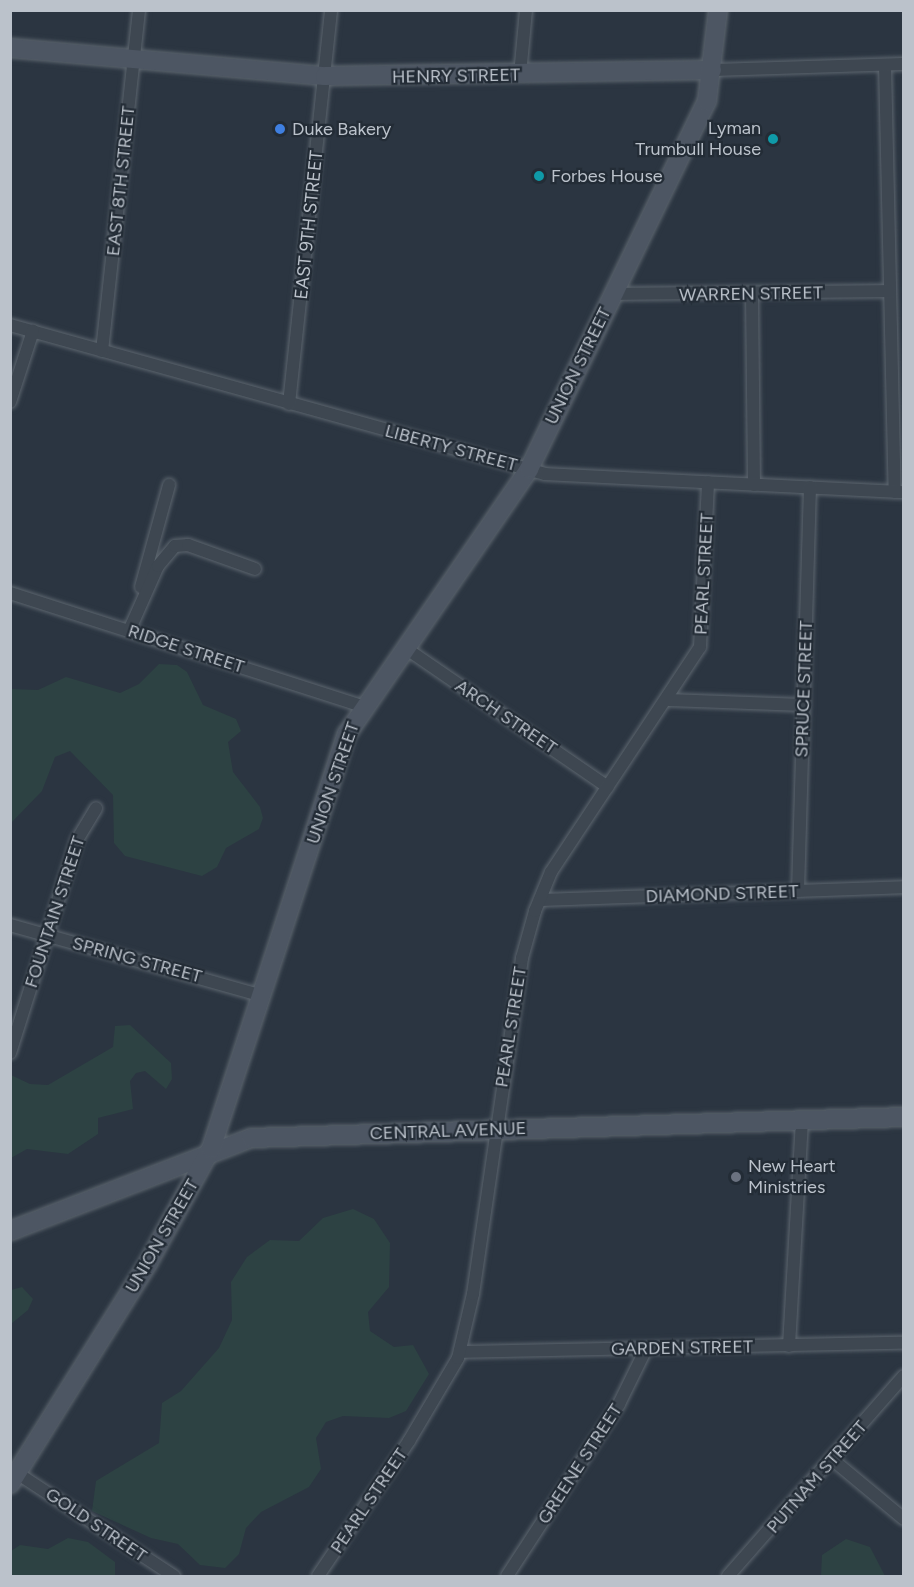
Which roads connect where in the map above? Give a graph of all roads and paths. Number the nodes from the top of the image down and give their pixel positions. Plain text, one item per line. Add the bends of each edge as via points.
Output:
1 (139, 10) edge
2 (331, 10) edge
3 (526, 10) edge
4 (718, 10) edge
5 (10, 48) edge
6 (134, 60) junction
7 (903, 64) edge
8 (885, 65) junction
9 (711, 70) junction
10 (520, 75) junction
11 (325, 76) junction
12 (890, 291) junction
13 (612, 294) junction
14 (752, 294) junction
15 (10, 325) edge
16 (33, 331) junction
17 (102, 351) junction
18 (10, 402) edge
19 (289, 404) junction
20 (529, 469) junction
21 (708, 482) junction
22 (169, 485) dead end
23 (754, 485) junction
24 (810, 487) junction
25 (899, 492) edge
26 (255, 569) dead end
27 (10, 593) edge
28 (129, 631) junction
29 (404, 647) junction
30 (668, 700) junction
31 (804, 705) junction
32 (362, 706) junction
33 (608, 787) junction
34 (96, 808) dead end
35 (903, 887) edge
36 (798, 891) junction
37 (540, 900) junction
38 (10, 925) edge
39 (48, 935) junction
40 (263, 996) junction
41 (10, 1053) edge
42 (903, 1117) edge
43 (802, 1120) junction
44 (494, 1129) junction
45 (212, 1149) junction
46 (10, 1231) edge
47 (903, 1343) edge
48 (789, 1346) junction
49 (646, 1349) junction
50 (460, 1352) junction
51 (903, 1376) edge
52 (833, 1460) junction
53 (14, 1478) edge
54 (903, 1519) edge
55 (174, 1576) edge
56 (318, 1576) edge
57 (507, 1576) edge
58 (728, 1576) edge

1 - 6 street, EAST 8TH STREET
2 - 11 street, EAST 9TH STREET
3 - 10 street
4 - 9 street, UNION STREET
5 - 6 street, HENRY STREET
6 - 11 street, HENRY STREET
6 - 17 street, EAST 8TH STREET
7 - 8 street, HENRY STREET
8 - 9 street, HENRY STREET
8 - 12 street
9 - 10 street, HENRY STREET
9 - 13 street, UNION STREET via 707,101
10 - 11 street, HENRY STREET
11 - 19 street, EAST 9TH STREET
12 - 14 street, WARREN STREET
12 - 25 street
13 - 14 street, WARREN STREET
13 - 20 street, UNION STREET
14 - 23 street
15 - 16 street, LIBERTY STREET
16 - 17 street, LIBERTY STREET
16 - 18 street
17 - 19 street, LIBERTY STREET
19 - 20 street, LIBERTY STREET
20 - 21 street, LIBERTY STREET via 560,476
20 - 29 street, UNION STREET
21 - 23 street, LIBERTY STREET
21 - 30 street, PEARL STREET via 703,634 692,664
22 - 28 street
23 - 24 street, LIBERTY STREET
24 - 25 street, LIBERTY STREET
24 - 31 street, SPRUCE STREET
26 - 28 street via 205,550 175,546 158,566
27 - 28 street, RIDGE STREET
28 - 32 street, RIDGE STREET
29 - 32 street, UNION STREET
29 - 33 street, ARCH STREET
30 - 31 street
30 - 33 street, PEARL STREET
31 - 36 street, SPRUCE STREET
32 - 40 street, UNION STREET via 347,734
33 - 37 street, PEARL STREET via 552,872
34 - 39 street, FOUNTAIN STREET via 77,840
35 - 36 street, DIAMOND STREET
36 - 37 street, DIAMOND STREET
37 - 44 street, PEARL STREET via 522,958
38 - 39 street, SPRING STREET
39 - 40 street, SPRING STREET
39 - 41 street, FOUNTAIN STREET
40 - 45 street, UNION STREET
42 - 43 street, CENTRAL AVENUE
43 - 44 street, CENTRAL AVENUE
43 - 48 street
44 - 45 street, CENTRAL AVENUE via 250,1138
44 - 50 street, PEARL STREET via 473,1294
45 - 46 street, CENTRAL AVENUE via 130,1186
45 - 53 street, UNION STREET via 144,1270
47 - 48 street, GARDEN STREET
48 - 49 street, GARDEN STREET
49 - 50 street, GARDEN STREET
49 - 57 street, GREENE STREET via 619,1404
50 - 56 street, PEARL STREET via 447,1380
51 - 52 street, PUTNAM STREET
52 - 54 street
52 - 58 street, PUTNAM STREET
53 - 55 street, GOLD STREET

